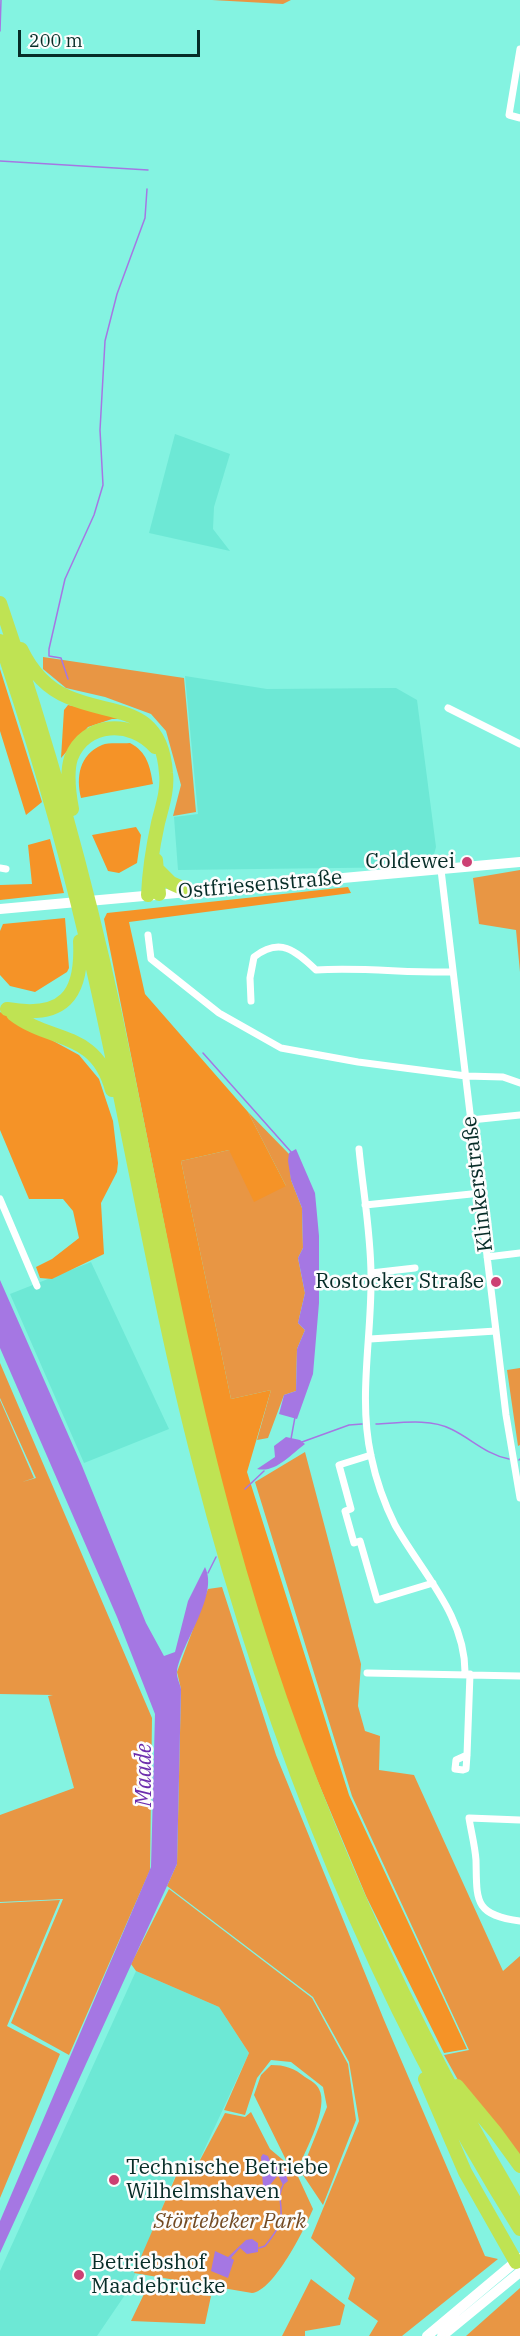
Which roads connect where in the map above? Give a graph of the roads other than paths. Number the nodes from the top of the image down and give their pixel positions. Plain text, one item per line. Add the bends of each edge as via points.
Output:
1 (520, 49) edge
2 (520, 118) edge
3 (2, 608) edge
4 (0, 641) edge
5 (448, 708) dead end
6 (520, 744) edge
7 (162, 755) junction
8 (75, 847) junction
9 (154, 852) junction
10 (520, 862) edge
11 (158, 870) junction
12 (441, 870) junction
13 (69, 871) junction
14 (189, 891) junction
15 (154, 895) junction
16 (0, 909) edge
17 (148, 935) dead end
18 (453, 972) junction
19 (251, 1001) dead end
20 (4, 1006) edge
21 (466, 1076) junction
22 (520, 1083) edge
23 (520, 1090) edge
24 (520, 1115) edge
25 (125, 1118) junction
26 (471, 1120) junction
27 (359, 1149) dead end
28 (481, 1193) junction
29 (0, 1198) edge
30 (365, 1205) junction
31 (520, 1253) edge
32 (487, 1257) junction
33 (415, 1268) dead end
34 (371, 1273) junction
35 (38, 1286) dead end
36 (496, 1331) junction
37 (370, 1339) junction
38 (371, 1455) junction
39 (520, 1498) edge
40 (433, 1583) junction
41 (367, 1673) dead end
42 (468, 1674) junction
43 (520, 1676) edge
44 (467, 1755) dead end
45 (520, 1820) edge
46 (520, 1921) edge
47 (414, 2040) junction
48 (429, 2048) junction
49 (520, 2166) edge
50 (520, 2210) edge
51 (520, 2229) edge
52 (519, 2264) edge
53 (427, 2336) edge
54 (442, 2336) edge

1 - 2 street via 509,116
3 - 7 highway via 26,659 50,687 138,719 155,735
3 - 8 highway
4 - 13 highway
5 - 6 street
7 - 8 highway via 140,733 127,728 105,729 85,739 72,757 68,771
7 - 9 highway via 166,783
8 - 48 highway via 112,1001 208,1455 249,1604 321,1808 368,1920
9 - 11 highway
9 - 15 highway
10 - 12 main road, Ostfriesenstraße
11 - 14 highway via 171,883
11 - 15 highway
12 - 14 main road, Ostfriesenstraße
12 - 18 street, Klinkerstraße
13 - 20 highway via 67,887 81,959 75,987 64,1001 46,1011 27,1012
13 - 25 highway
14 - 15 main road, Ostfriesenstraße
15 - 16 main road, Ostfriesenstraße
17 - 21 street via 151,959 192,994 245,1030 281,1047
18 - 19 street via 316,970 302,956 283,947 268,947 254,957
18 - 21 street, Klinkerstraße
20 - 25 highway via 19,1018 88,1050 103,1067
21 - 22 street via 490,1076
21 - 26 street, Klinkerstraße
22 - 23 street
24 - 26 street
25 - 47 highway via 179,1378 239,1607 312,1812
26 - 28 street, Klinkerstraße
27 - 30 street
28 - 30 street
28 - 32 street, Klinkerstraße
29 - 35 street
30 - 34 street
31 - 32 street
32 - 36 street, Klinkerstraße
33 - 34 street
34 - 37 street
36 - 37 street
36 - 39 street, Klinkerstraße
37 - 38 street via 365,1419
38 - 40 street via 394,1523
38 - 40 street via 339,1465 351,1509 345,1511 349,1526 354,1543 360,1541 377,1600
40 - 42 street via 454,1620
41 - 42 street
42 - 43 street
42 - 44 street
45 - 46 street via 469,1818 476,1856 477,1898 488,1911
47 - 51 highway via 454,2118
47 - 52 highway via 416,2058 453,2149
48 - 49 highway
48 - 50 highway
52 - 53 main road
52 - 54 main road

